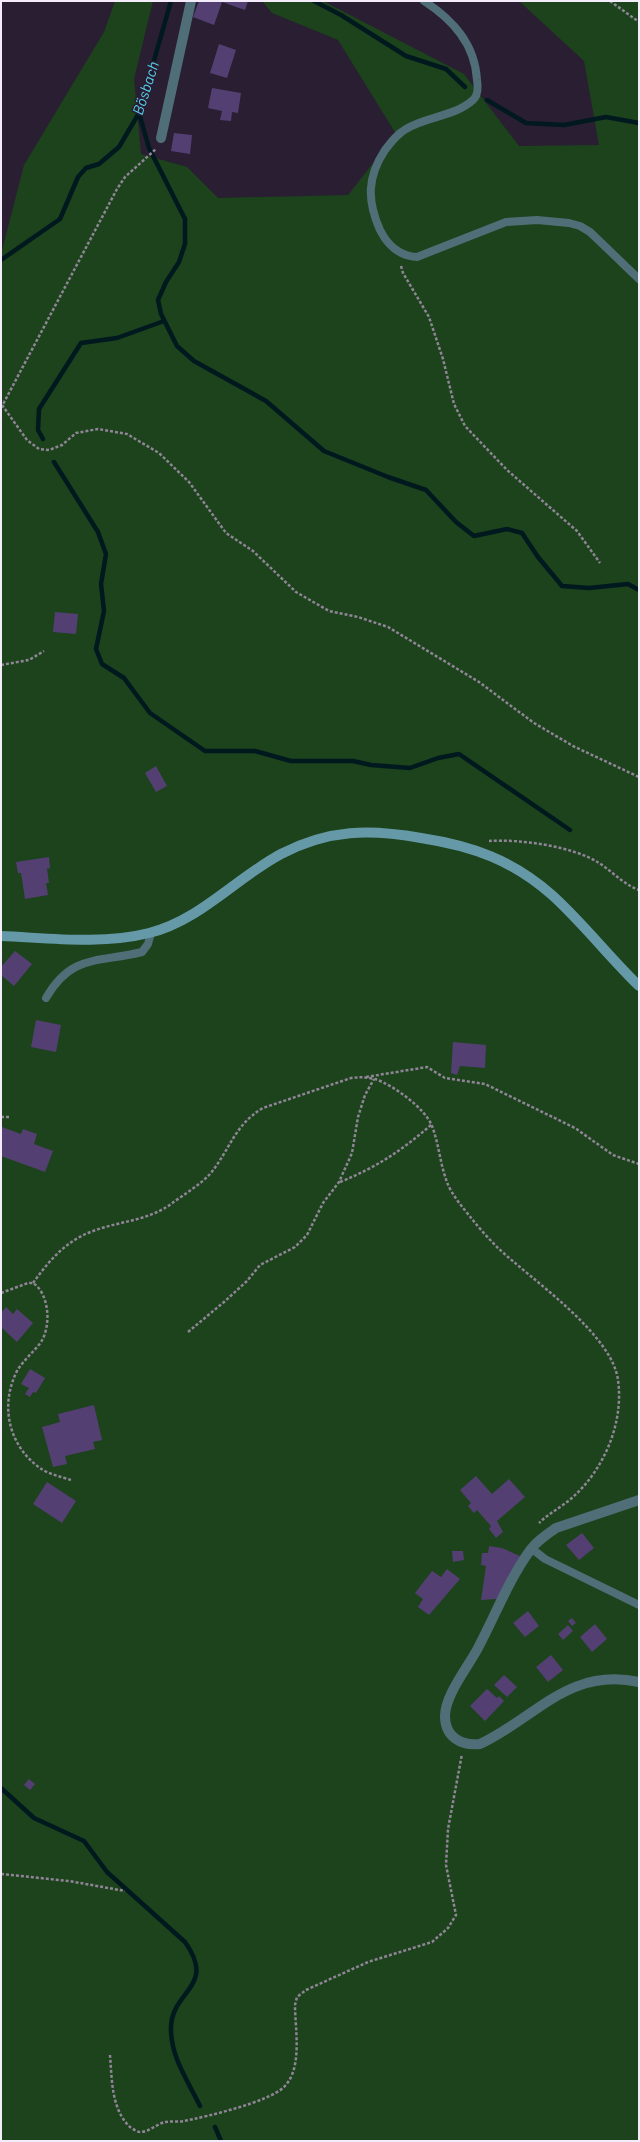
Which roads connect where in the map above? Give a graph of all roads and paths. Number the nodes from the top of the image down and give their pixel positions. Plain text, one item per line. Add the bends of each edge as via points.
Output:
1 (191, 1) edge
2 (424, 1) edge
3 (610, 1) edge
4 (639, 22) edge
5 (161, 138) dead end
6 (154, 150) dead end
7 (403, 255) junction
8 (639, 279) edge
9 (1, 407) edge
10 (600, 563) dead end
11 (44, 651) dead end
12 (1, 665) edge
13 (639, 778) edge
14 (483, 842) dead end
15 (639, 890) edge
16 (151, 933) junction
17 (1, 936) edge
18 (639, 986) edge
19 (46, 998) dead end
20 (363, 1077) junction
21 (374, 1079) junction
22 (1, 1117) edge
23 (11, 1117) dead end
24 (432, 1124) junction
25 (639, 1164) edge
26 (339, 1182) junction
27 (33, 1283) junction
28 (1, 1294) edge
29 (188, 1332) dead end
30 (71, 1480) dead end
31 (572, 1498) dead end
32 (639, 1500) edge
33 (531, 1548) junction
34 (639, 1605) edge
35 (639, 1682) edge
36 (464, 1744) junction
37 (1, 1874) edge
38 (125, 1891) dead end
39 (110, 2055) dead end

1 - 5 street
2 - 7 lane via 445,16 466,40 475,63 478,88 475,99 466,106 406,129 393,140 376,164 371,180 370,197 377,221 391,246
3 - 4 path
6 - 9 path via 125,177 117,189
7 - 8 lane via 426,255 506,222 537,220 569,223 590,232
7 - 10 path via 403,273 430,317 454,404 465,426 507,470 577,530
9 - 13 path via 27,440 39,449 49,450 62,445 76,433 98,429 127,434 159,453 184,477 226,533 253,551 296,592 329,611 388,627 479,682 534,723 573,746
11 - 12 path via 29,660
14 - 15 path via 542,845 579,853 599,863 630,887
16 - 17 street via 128,938 95,939
16 - 18 street via 191,915 264,864 293,848 344,833 395,833 474,848 527,876 552,895
16 - 19 lane via 142,952 87,962 65,973
20 - 21 path
20 - 25 path via 427,1068 445,1078 485,1084 575,1128 613,1155
20 - 27 path via 351,1078 279,1102 253,1114 237,1131 208,1175 170,1204 136,1221 102,1228 79,1238 55,1254
21 - 24 path via 408,1099
21 - 26 path via 365,1095 358,1117 352,1153
22 - 23 path
24 - 26 path via 401,1150 367,1171
24 - 31 path via 447,1183 471,1218 499,1249 580,1322 614,1363 619,1394 613,1432 597,1468
26 - 29 path via 323,1203 308,1235 295,1247 260,1265 224,1302
27 - 28 path
27 - 30 path via 43,1294 46,1305 45,1333 16,1373 8,1394 8,1423 18,1444 41,1469
32 - 33 street via 556,1528
33 - 34 lane via 544,1559
33 - 36 street via 520,1564 447,1706 445,1716 450,1731 454,1738
35 - 36 street via 605,1680 574,1686 488,1740 480,1744
36 - 39 path via 448,1829 446,1866 456,1915 448,1928 432,1942 368,1962 306,1990 297,1997 296,2060 292,2074 284,2087 272,2096 181,2122 168,2121 147,2131 138,2132 123,2119 114,2098
37 - 38 path via 69,1881

